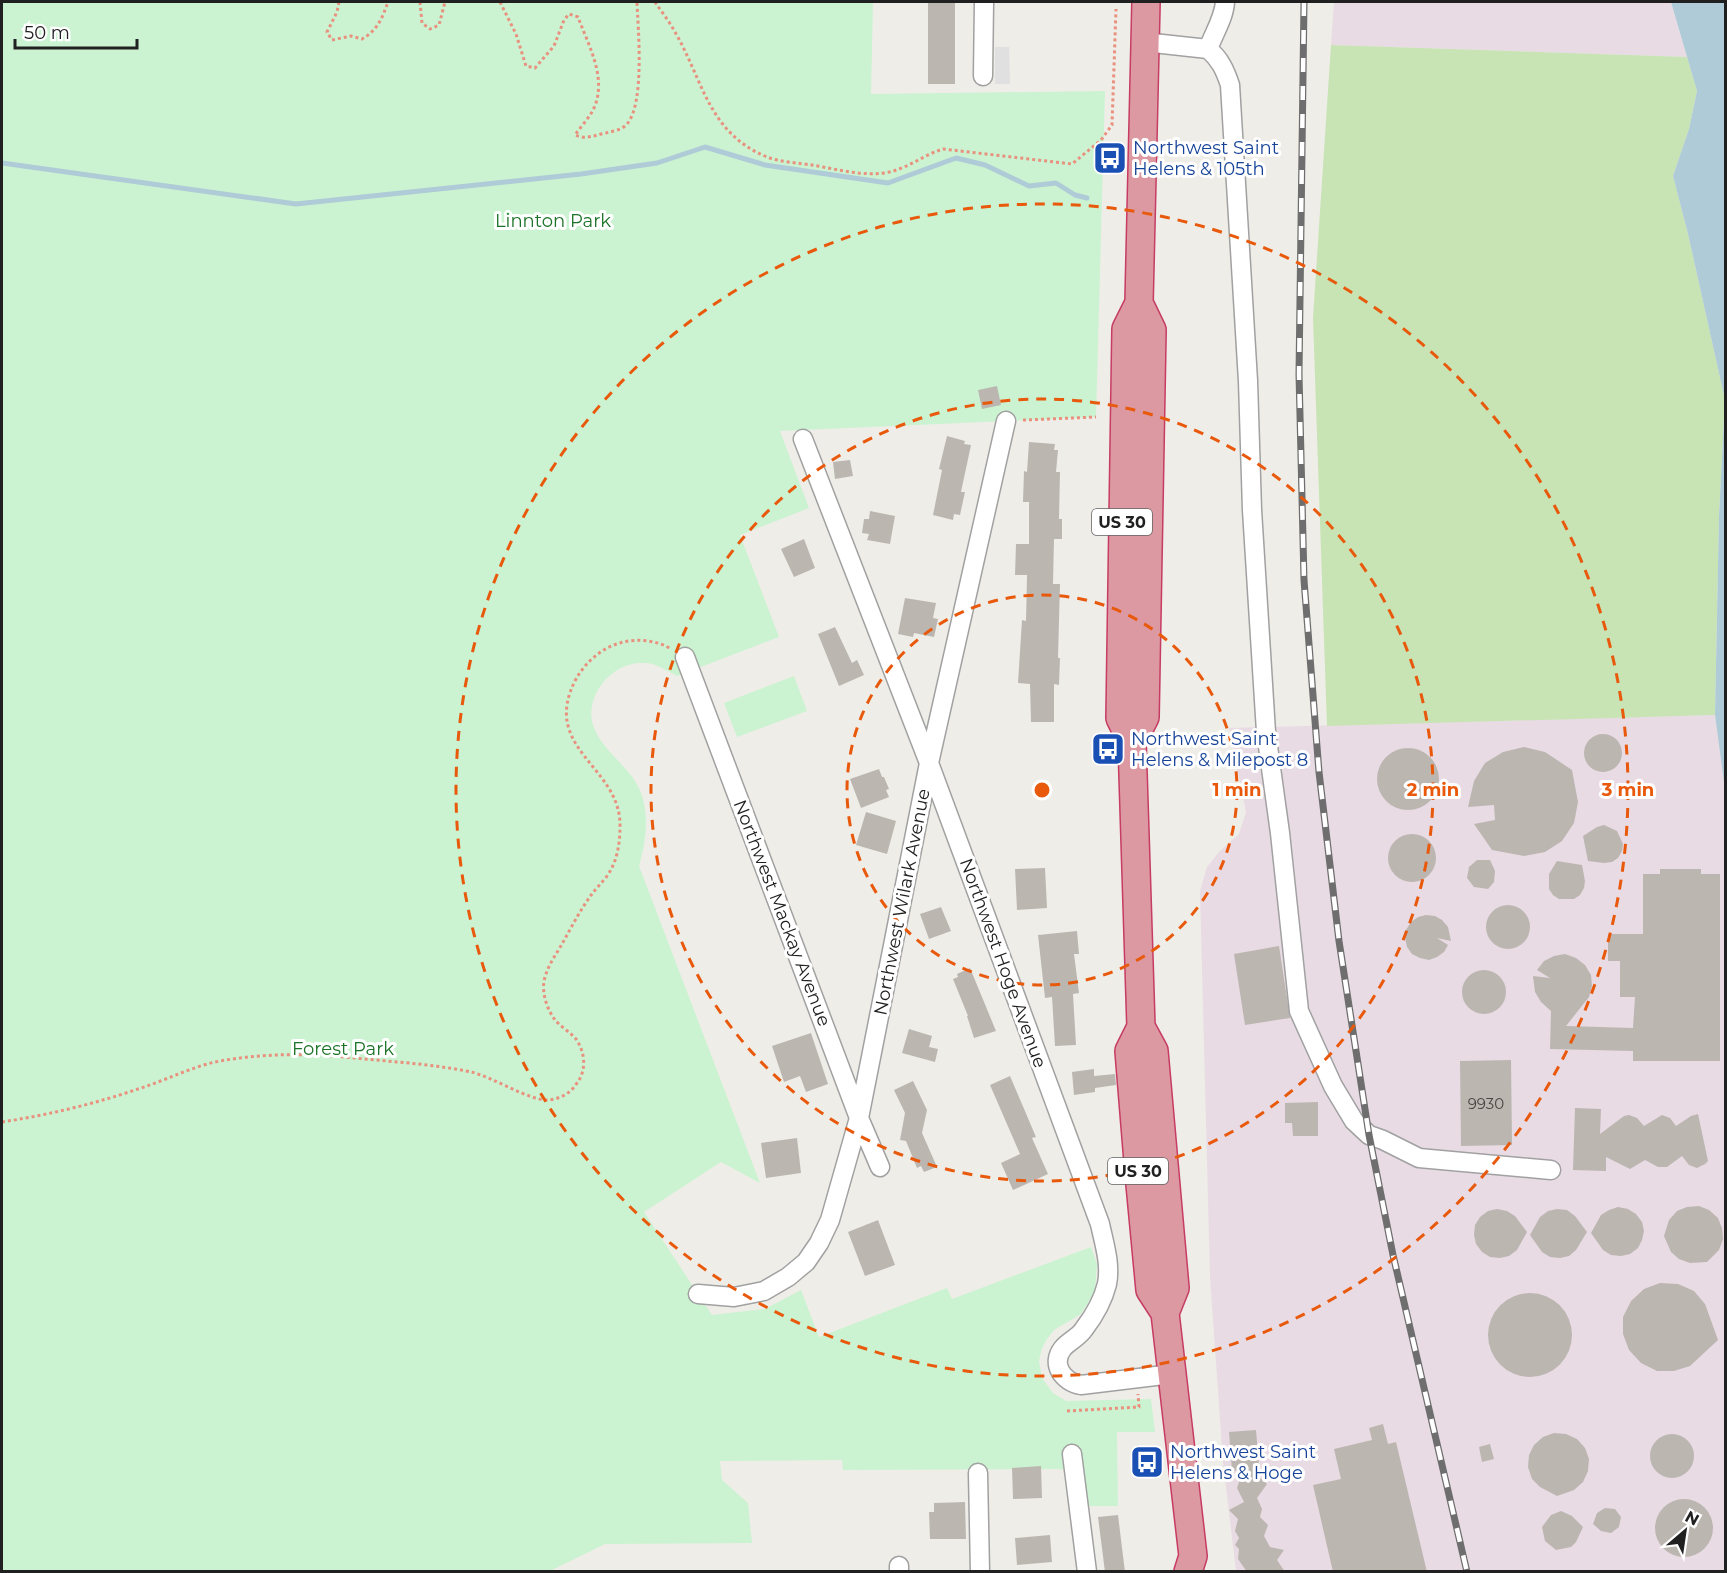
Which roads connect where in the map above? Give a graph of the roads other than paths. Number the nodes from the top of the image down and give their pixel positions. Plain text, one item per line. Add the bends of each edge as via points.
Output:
1 (984, 2) edge
2 (1146, 2) edge
3 (1225, 2) edge
4 (1144, 42) junction
5 (1208, 49) junction
6 (983, 76) dead end
7 (1006, 421) road end
8 (803, 439) dead end
9 (685, 657) road end
10 (929, 764) junction
11 (859, 1118) junction
12 (880, 1167) dead end
13 (1551, 1170) dead end
14 (698, 1294) dead end
15 (1172, 1374) junction
16 (1072, 1454) dead end
17 (978, 1473) dead end
18 (1195, 1567) edge
19 (980, 1572) edge
20 (1087, 1572) edge

1 - 6 street
2 - 4 highway, US 30
3 - 5 street
4 - 5 street
4 - 15 highway, US 30 via 1139,303 1126,329 1120,718 1132,742 1141,1027 1129,1051 1136,1141 1150,1290 1165,1313
5 - 13 street via 1217,56 1230,85 1266,732 1299,1011 1333,1086 1354,1121 1369,1135 1419,1158
7 - 10 street, Northwest Wilark Avenue
8 - 10 street, Northwest Hoge Avenue
9 - 11 street, Northwest Mackay Avenue
10 - 11 street, Northwest Wilark Avenue
10 - 15 street, Northwest Hoge Avenue via 1100,1224 1106,1252 1107,1282 1101,1303 1083,1332 1059,1354 1058,1367 1064,1378 1081,1385
11 - 12 street, Northwest Mackay Avenue
11 - 14 street, Northwest Wilark Avenue via 830,1220 806,1262 764,1291 734,1297
15 - 18 highway, US 30
16 - 20 street
17 - 19 street

